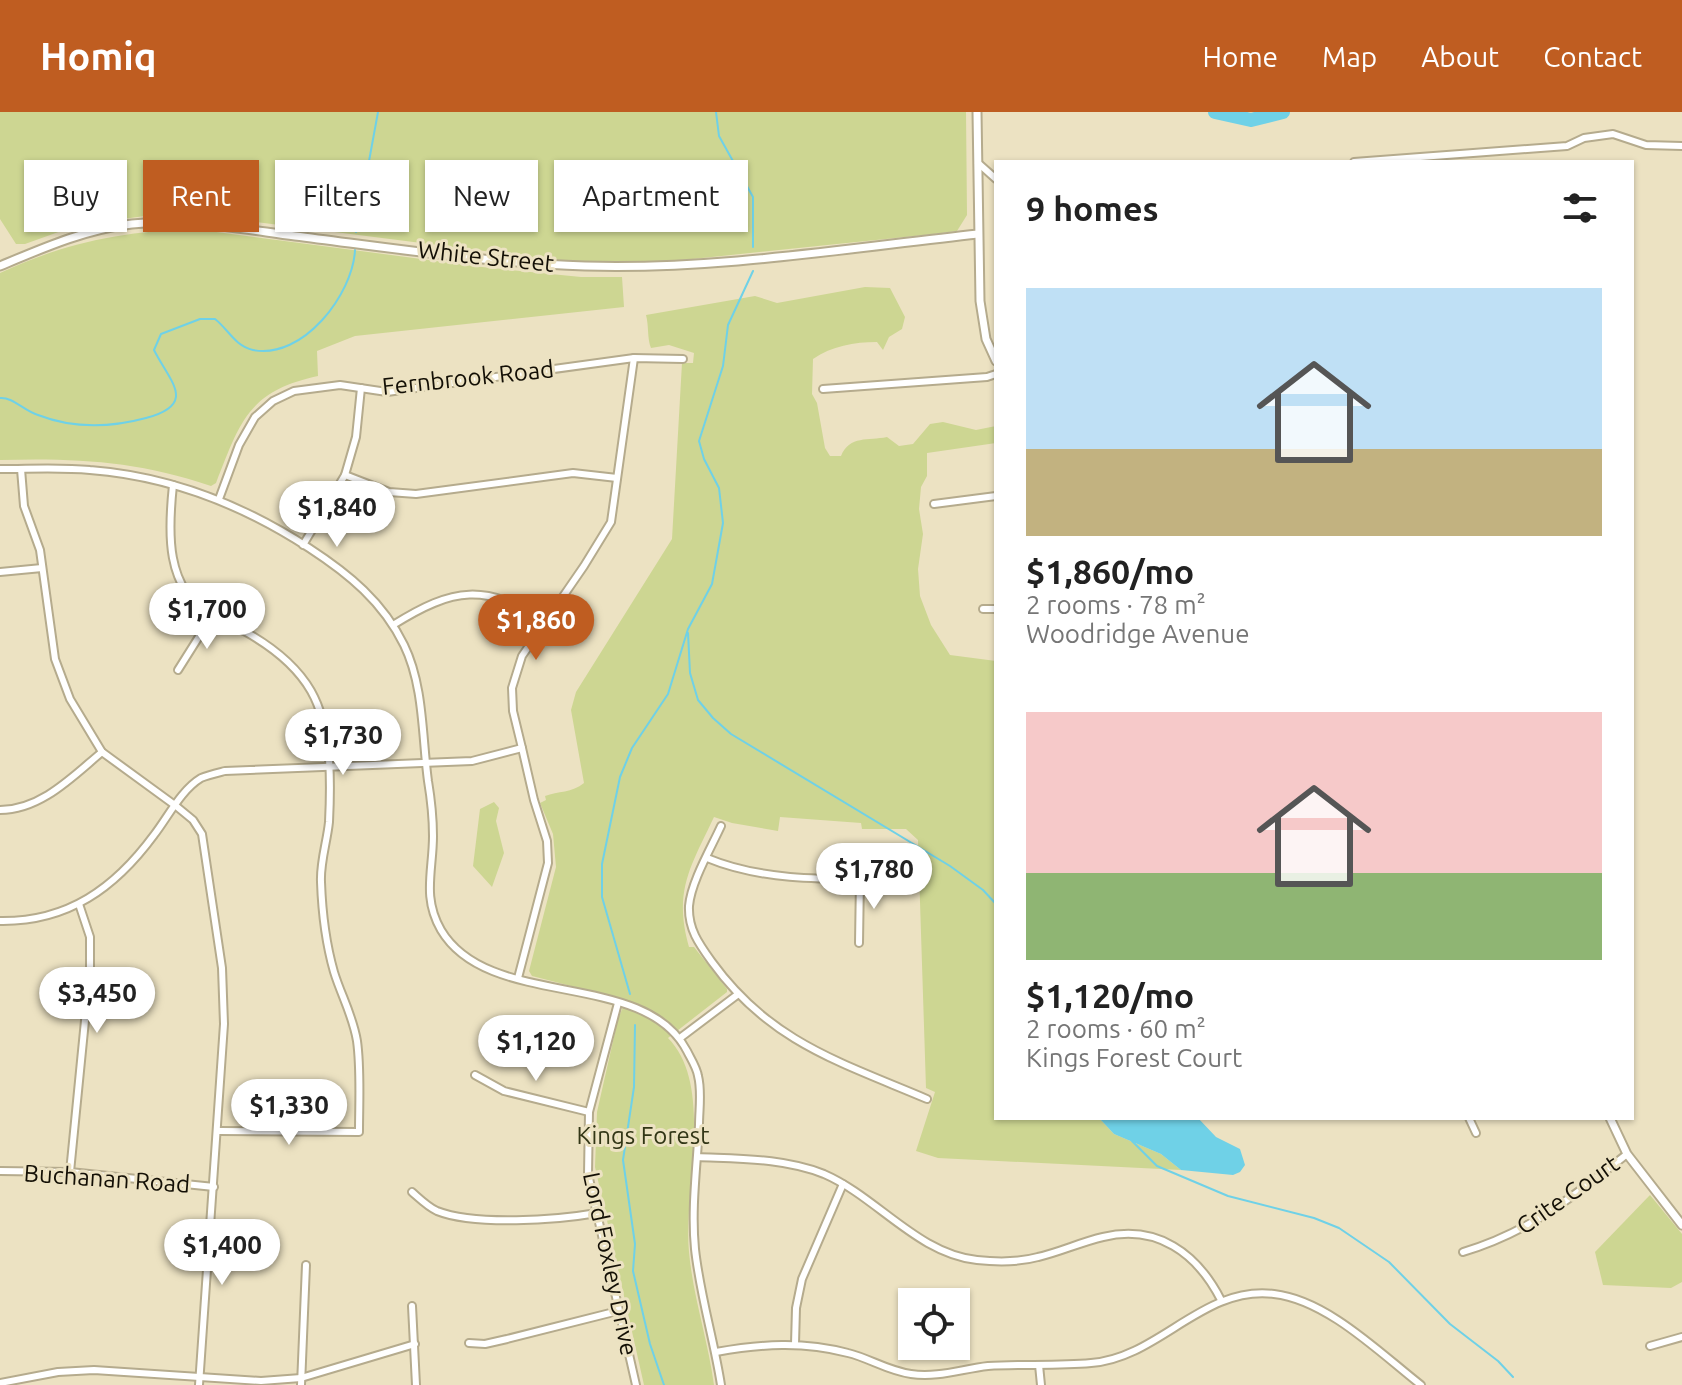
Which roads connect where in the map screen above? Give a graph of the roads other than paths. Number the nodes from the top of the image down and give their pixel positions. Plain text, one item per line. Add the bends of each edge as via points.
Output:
1 (977, 112) edge
2 (1682, 146) edge
3 (1381, 160) edge
4 (978, 163) junction
5 (994, 177) edge
6 (978, 234) junction
7 (0, 266) edge
8 (994, 357) edge
9 (634, 358) junction
10 (683, 359) dead end
11 (994, 375) edge
12 (361, 388) junction
13 (823, 389) dead end
14 (0, 469) edge
15 (21, 469) junction
16 (345, 475) junction
17 (617, 478) junction
18 (173, 485) junction
19 (994, 496) edge
20 (219, 499) junction
21 (934, 504) dead end
22 (303, 545) junction
23 (42, 568) junction
24 (0, 572) edge
25 (983, 609) dead end
26 (994, 609) edge
27 (212, 616) junction
28 (546, 622) junction
29 (393, 625) junction
30 (178, 670) dead end
31 (522, 748) junction
32 (102, 752) junction
33 (426, 764) junction
34 (328, 766) junction
35 (176, 806) junction
36 (0, 810) edge
37 (721, 826) dead end
38 (707, 858) junction
39 (860, 878) junction
40 (917, 879) dead end
41 (79, 904) junction
42 (0, 921) edge
43 (859, 943) dead end
44 (518, 978) junction
45 (737, 995) junction
46 (618, 1003) junction
47 (680, 1038) junction
48 (475, 1075) dead end
49 (927, 1099) dead end
50 (589, 1112) junction
51 (1470, 1120) edge
52 (1611, 1120) edge
53 (219, 1131) junction
54 (1476, 1133) dead end
55 (1627, 1154) junction
56 (697, 1157) junction
57 (0, 1171) edge
58 (70, 1172) junction
59 (843, 1184) junction
60 (214, 1187) junction
61 (412, 1192) dead end
62 (597, 1213) junction
63 (1682, 1225) edge
64 (1463, 1252) dead end
65 (306, 1265) dead end
66 (1221, 1300) junction
67 (412, 1306) dead end
68 (618, 1311) junction
69 (1682, 1337) edge
70 (469, 1343) dead end
71 (415, 1344) junction
72 (795, 1344) junction
73 (1650, 1346) dead end
74 (716, 1352) junction
75 (1039, 1365) junction
76 (200, 1381) edge
77 (301, 1382) edge
78 (0, 1383) edge
79 (416, 1385) edge
80 (636, 1385) edge
81 (721, 1385) edge
82 (1041, 1385) edge
83 (1421, 1385) edge

1 - 4 street
2 - 3 street via 1646,145 1613,134 1567,146
4 - 5 street
4 - 6 street
6 - 7 street, White Street via 744,259 586,266 161,222 63,239
6 - 8 street via 981,316
9 - 10 street, Fernbrook Road
9 - 12 street, Fernbrook Road via 387,392
9 - 17 street
11 - 13 street
12 - 16 street
12 - 20 street, Fernbrook Road via 320,386 273,401 255,417 239,445
14 - 15 street
15 - 18 street via 90,470
15 - 23 street via 24,506
16 - 17 street via 389,492 416,494 573,473
16 - 22 street
17 - 28 street via 611,522
18 - 20 street
18 - 27 street via 169,518 174,566 190,597
19 - 21 street
20 - 22 street
22 - 29 street via 372,596
23 - 24 street
23 - 32 street via 55,659 70,699
25 - 26 street
27 - 30 street
27 - 34 street via 246,632 296,668 321,713
28 - 29 street via 499,597 461,595 434,602
28 - 31 street via 522,656 512,688
29 - 33 street via 415,676
31 - 33 street via 472,761
31 - 44 street via 548,863
32 - 35 street
32 - 36 street via 38,801
33 - 34 street
33 - 44 street via 432,909 459,952 479,966
34 - 35 street via 225,771 202,778
34 - 53 street via 329,822 321,879 328,946 357,1044 359,1132
35 - 41 street via 140,854
35 - 53 street via 202,834 217,924 224,1024
37 - 38 street
38 - 39 street via 767,876
38 - 45 street via 689,905 690,921 694,937
39 - 40 street
39 - 43 street
41 - 42 street via 49,916
41 - 58 street via 90,937 90,970
44 - 46 street
45 - 47 street
45 - 49 street via 795,1041
46 - 47 street via 654,1017
46 - 50 street, Lord Foxley Drive
47 - 56 street via 698,1076
48 - 50 street via 504,1091
50 - 62 street, Lord Foxley Drive via 588,1174
51 - 54 street
52 - 55 street
53 - 60 street
55 - 63 street
55 - 64 street, Crite Court via 1544,1217
56 - 59 street via 779,1162
56 - 74 street via 695,1250
57 - 58 street, Buchanan Road
58 - 60 street, Buchanan Road
59 - 66 street via 926,1242 975,1260 1036,1258 1102,1237 1146,1235 1191,1257
59 - 72 street via 802,1279
60 - 76 street
61 - 62 street via 436,1210 458,1216 559,1220
62 - 68 street, Lord Foxley Drive
65 - 77 street
66 - 75 street via 1112,1360
66 - 83 street via 1269,1293 1310,1304
67 - 71 street
68 - 70 street via 485,1344
68 - 80 street, Lord Foxley Drive
69 - 73 street
71 - 77 street
71 - 79 street
72 - 74 street
72 - 75 street via 852,1354 909,1374
74 - 81 street
75 - 82 street
76 - 77 street
76 - 78 street via 94,1370

